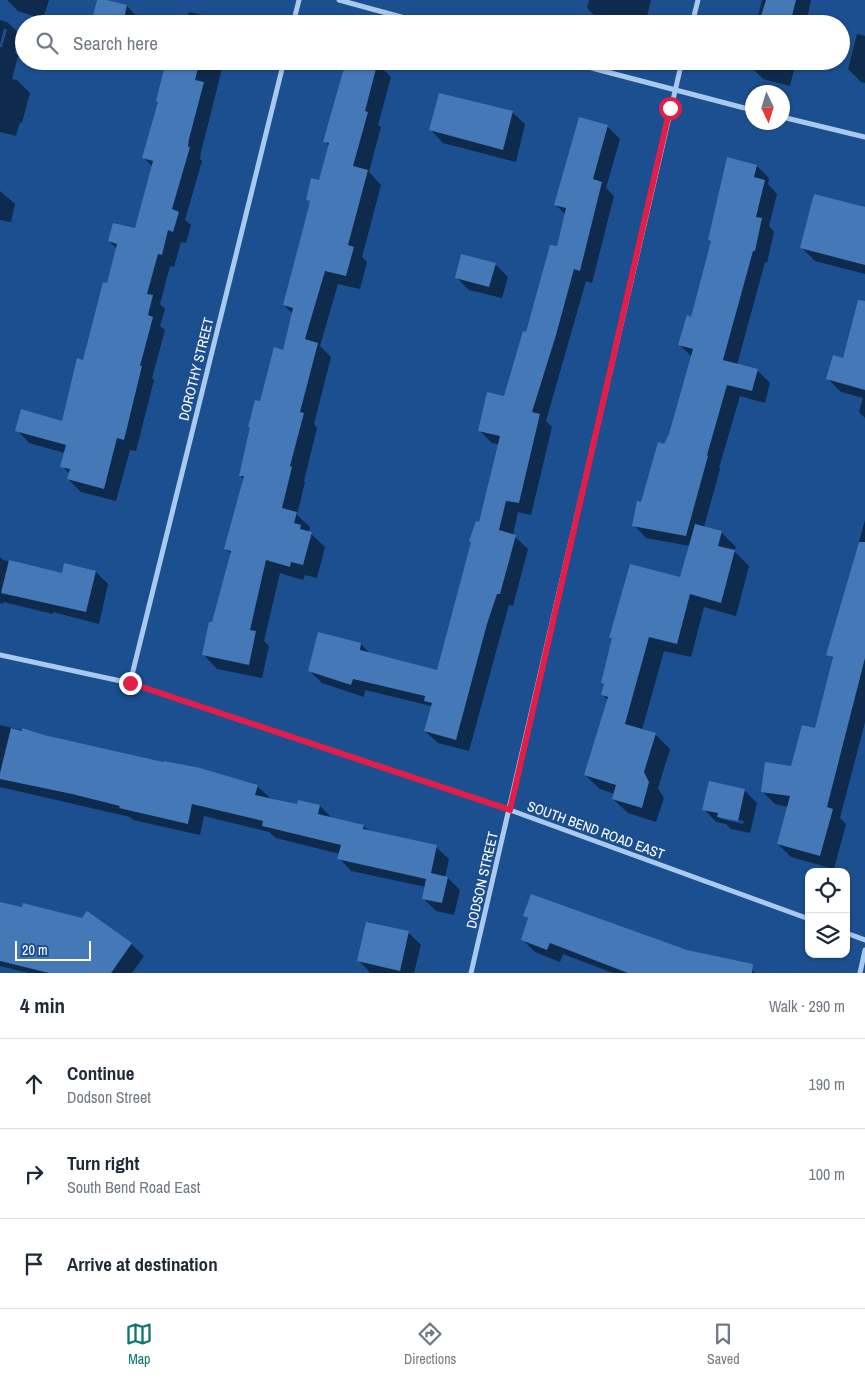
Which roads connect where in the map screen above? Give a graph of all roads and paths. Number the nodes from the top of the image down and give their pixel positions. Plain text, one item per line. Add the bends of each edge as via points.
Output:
1 (299, 0) edge
2 (339, 0) edge
3 (698, 0) edge
4 (295, 15) edge
5 (394, 15) edge
6 (694, 15) edge
7 (282, 70) edge
8 (598, 70) edge
9 (680, 70) edge
10 (674, 91) junction
11 (745, 108) edge
12 (790, 119) edge
13 (865, 137) edge
14 (0, 655) edge
15 (130, 683) junction
16 (510, 810) junction
17 (805, 918) edge
18 (850, 934) edge
19 (865, 940) edge
20 (865, 950) edge
21 (471, 973) edge
22 (860, 973) edge

1 - 4 street
2 - 5 street
3 - 6 street
7 - 15 street, DOROTHY STREET
8 - 10 street
9 - 10 street, DODSON STREET
10 - 11 street
10 - 16 street, DODSON STREET
12 - 13 street
14 - 15 street, SOUTH BEND ROAD EAST
15 - 16 street, SOUTH BEND ROAD EAST
16 - 17 street, SOUTH BEND ROAD EAST
16 - 21 street, DODSON STREET
18 - 19 street
20 - 22 street

